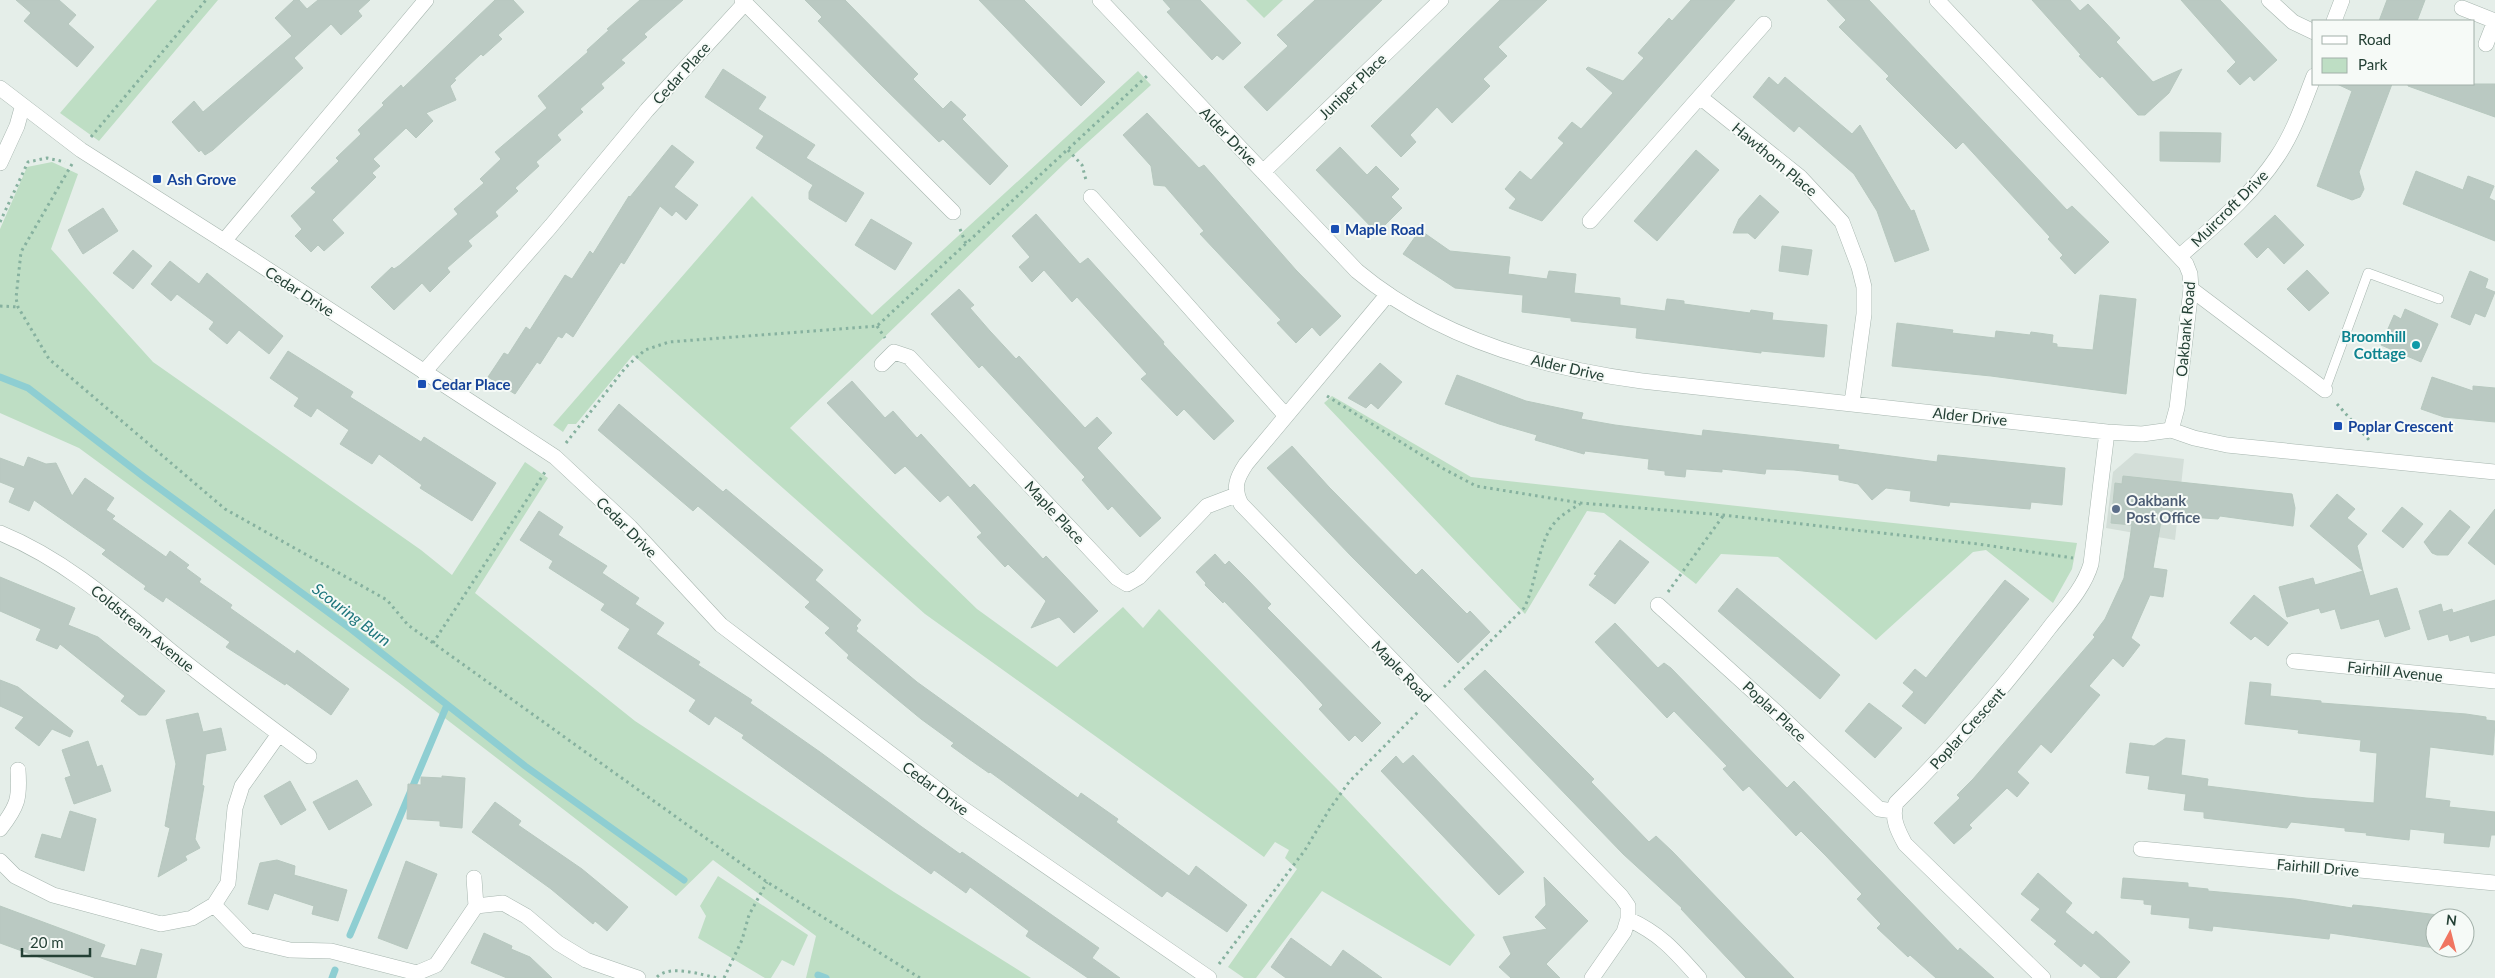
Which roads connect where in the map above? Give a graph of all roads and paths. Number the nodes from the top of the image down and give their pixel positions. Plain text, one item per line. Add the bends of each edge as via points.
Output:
1 (206, 0) edge
2 (426, 0) edge
3 (1100, 0) edge
4 (1441, 0) edge
5 (1937, 0) edge
6 (2269, 0) edge
7 (2342, 0) edge
8 (743, 2) edge
9 (2462, 8) dead end
10 (2334, 20) edge
11 (2495, 21) edge
12 (1764, 24) dead end
13 (2312, 31) edge
14 (2486, 44) dead end
15 (1160, 64) junction
16 (2312, 81) edge
17 (0, 88) edge
18 (1700, 97) junction
19 (22, 108) junction
20 (80, 150) junction
21 (1068, 150) junction
22 (0, 163) edge
23 (72, 164) junction
24 (1262, 172) junction
25 (1091, 197) joint
26 (953, 212) dead end
27 (1590, 221) dead end
28 (0, 222) edge
29 (224, 241) junction
30 (2180, 256) junction
31 (2191, 289) junction
32 (1388, 294) junction
33 (2439, 299) dead end
34 (0, 306) edge
35 (18, 307) junction
36 (882, 364) dead end
37 (424, 372) junction
38 (1311, 386) junction
39 (2325, 390) junction
40 (1852, 403) junction
41 (1286, 416) junction
42 (2171, 430) junction
43 (2107, 432) junction
44 (555, 457) junction
45 (2388, 461) junction
46 (2495, 472) edge
47 (1236, 495) junction
48 (1581, 503) junction
49 (1724, 516) junction
50 (0, 533) edge
51 (2092, 561) junction
52 (1658, 605) joint
53 (433, 643) junction
54 (2294, 661) dead end
55 (2495, 681) edge
56 (1430, 700) junction
57 (279, 734) junction
58 (309, 756) dead end
59 (18, 770) dead end
60 (1893, 811) junction
61 (0, 829) edge
62 (2141, 850) dead end
63 (0, 861) edge
64 (474, 878) dead end
65 (767, 882) junction
66 (2495, 884) edge
67 (214, 905) junction
68 (476, 906) junction
69 (1628, 919) junction
70 (638, 978) edge
71 (656, 978) edge
72 (718, 978) edge
73 (724, 978) edge
74 (920, 978) edge
75 (1209, 978) edge
76 (1592, 978) edge
77 (1699, 978) edge
78 (2043, 978) edge

1 - 20 path
2 - 29 street
3 - 15 street, Alder Drive
4 - 24 street, Juniper Place
5 - 30 street, Oakbank Road
6 - 13 street via 2293,22
7 - 10 street
8 - 26 street, Cedar Place
8 - 37 street, Cedar Place
9 - 11 street
11 - 14 street
12 - 18 street
15 - 21 path
15 - 24 street, Alder Drive
16 - 30 street, Muircroft Drive via 2296,123 2277,158 2257,184
17 - 19 street, Cedar Drive
18 - 27 street
18 - 40 street, Hawthorn Place via 1800,177 1842,222 1864,287 1864,314
19 - 20 street, Cedar Drive
19 - 22 street
20 - 23 path
20 - 29 street, Cedar Drive
21 - 25 path via 1082,165
21 - 44 path via 876,326 669,342 646,350 626,367
23 - 28 path via 47,158 28,162
23 - 35 path via 21,252
24 - 32 street, Alder Drive via 1354,268
25 - 41 street
29 - 37 street, Cedar Drive
30 - 31 street, Oakbank Road via 2190,274
31 - 39 street
31 - 42 street, Oakbank Road via 2177,408
32 - 38 street
32 - 40 street, Alder Drive via 1464,334 1531,359 1570,369 1626,379
33 - 39 lane via 2368,273
34 - 35 path
35 - 53 path via 48,359 225,509 387,600 408,624
36 - 47 street, Maple Place via 894,352 909,357 1117,578 1128,584 1139,577 1207,506
37 - 44 street, Cedar Drive
38 - 41 street
38 - 48 path via 1476,486
39 - 45 path
40 - 43 street, Alder Drive
41 - 47 street via 1240,473 1235,481
42 - 43 street, Alder Drive via 2142,434
42 - 45 street via 2227,445
43 - 51 street, Poplar Crescent
44 - 53 path
44 - 75 street, Cedar Drive via 630,527 721,625 962,808
45 - 46 street
47 - 56 street, Maple Road via 1241,504
48 - 49 path
48 - 56 path via 1552,526 1544,542 1533,592 1524,608
49 - 51 path via 1978,544
49 - 52 path
50 - 57 street, Coldstream Avenue via 77,574
51 - 60 street, Poplar Crescent via 2083,584 2009,681 1944,756 1896,803
52 - 60 street, Poplar Place via 1879,809
53 - 65 path
54 - 55 street, Fairhill Avenue
56 - 69 street, Maple Road via 1621,896 1628,906
56 - 75 path via 1349,782 1305,850
57 - 58 street, Coldstream Avenue
57 - 67 street via 242,786 235,808 228,883
59 - 61 street via 20,796
60 - 78 street via 1897,830 1905,844
62 - 66 street, Fairhill Drive
63 - 67 street via 15,876 53,895 162,924 192,918
64 - 68 street
65 - 73 path via 749,915 739,949
65 - 74 path
67 - 68 street via 248,940 290,950 331,951 417,973 436,965
68 - 70 street via 503,903 586,960
69 - 76 street via 1624,932
69 - 77 street via 1666,942
71 - 72 path via 674,970

